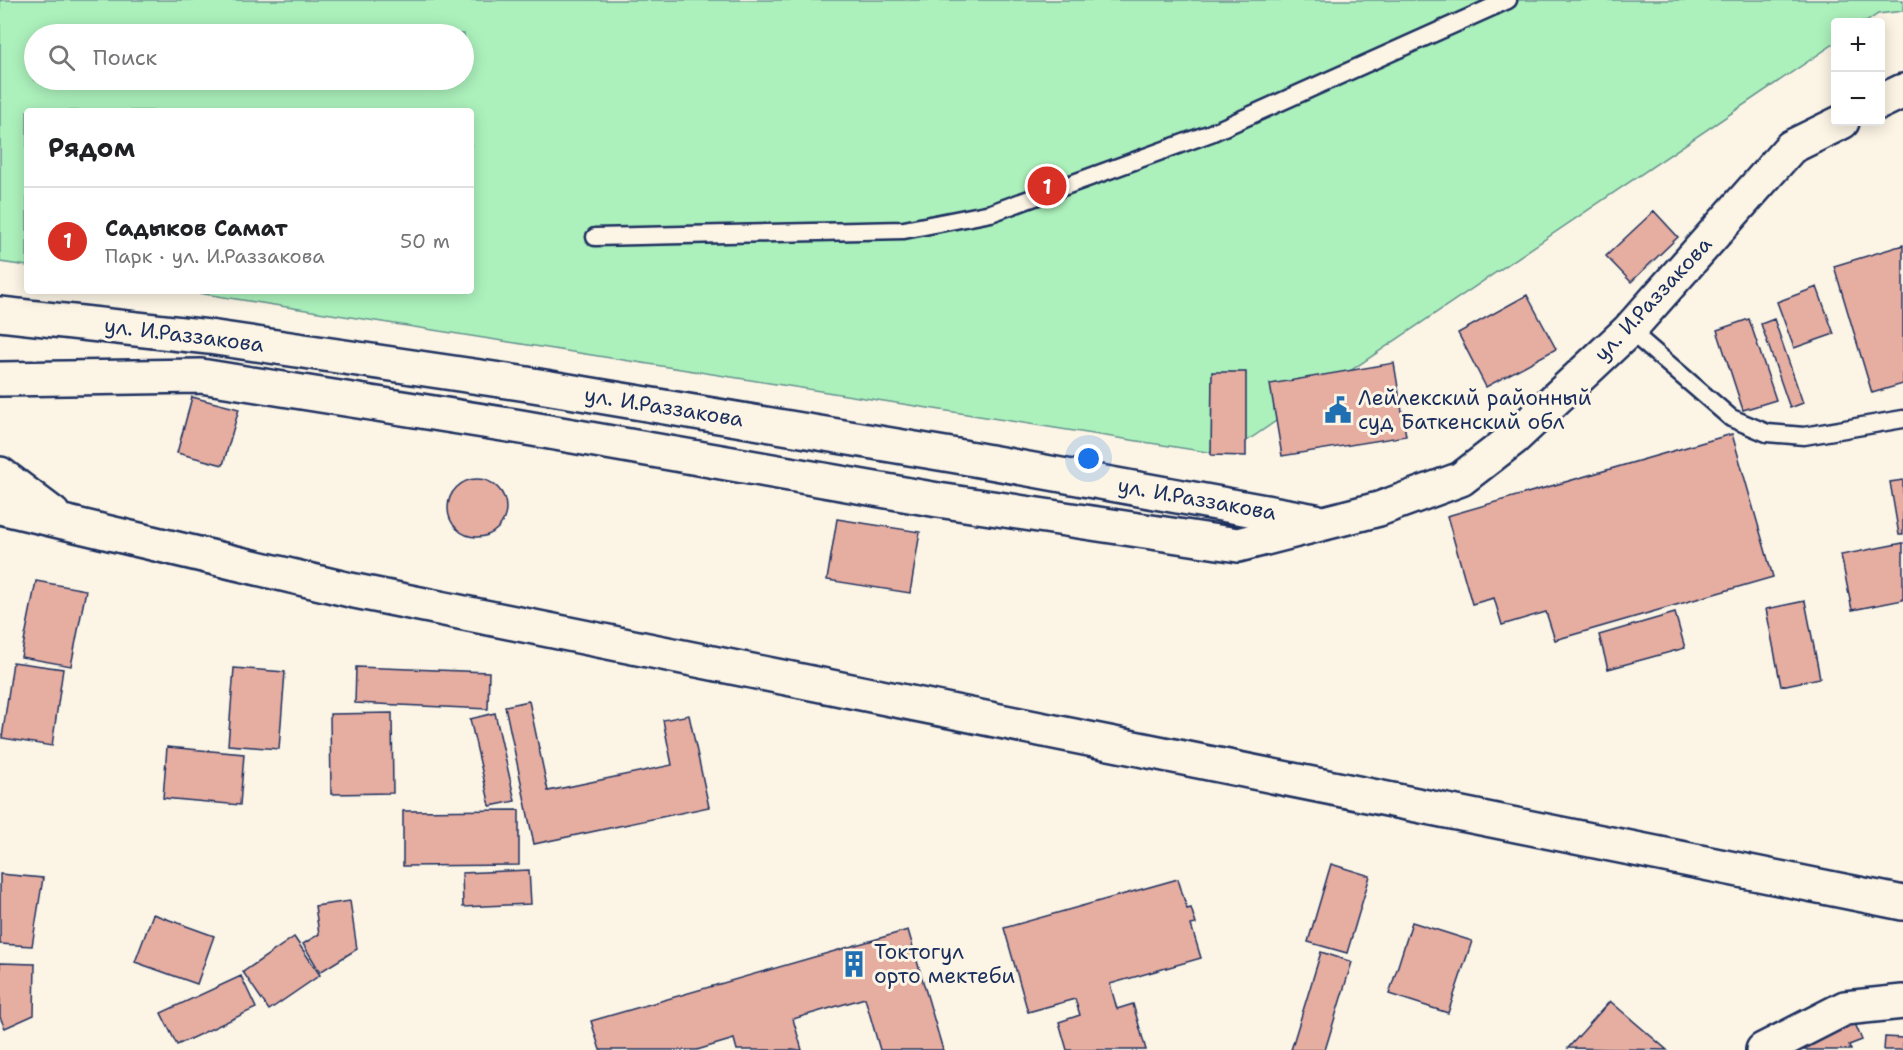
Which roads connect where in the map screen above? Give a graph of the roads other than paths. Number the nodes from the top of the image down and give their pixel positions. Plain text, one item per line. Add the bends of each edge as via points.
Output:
1 (1508, 0) edge
2 (1903, 91) edge
3 (1885, 100) edge
4 (1834, 126) edge
5 (595, 237) dead end
6 (0, 314) edge
7 (1629, 330) junction
8 (0, 379) edge
9 (1903, 419) edge
10 (0, 474) edge
11 (0, 507) edge
12 (1325, 523) junction
13 (67, 524) junction
14 (1903, 903) edge
15 (1903, 1002) edge
16 (1763, 1050) edge

1 - 5 lane via 1211,133 991,213 904,230
2 - 3 street
4 - 7 street, ул. И.Раззакова via 1791,147
6 - 12 street, ул. И.Раззакова via 209,337 527,384
7 - 9 lane via 1731,418 1767,433 1804,436
7 - 12 street, ул. И.Раззакова via 1514,438 1461,479 1379,509
8 - 12 street, ул. И.Раззакова via 201,376 938,500 1238,545
10 - 13 street
11 - 13 street
13 - 14 street via 362,592
15 - 16 street via 1845,1008

